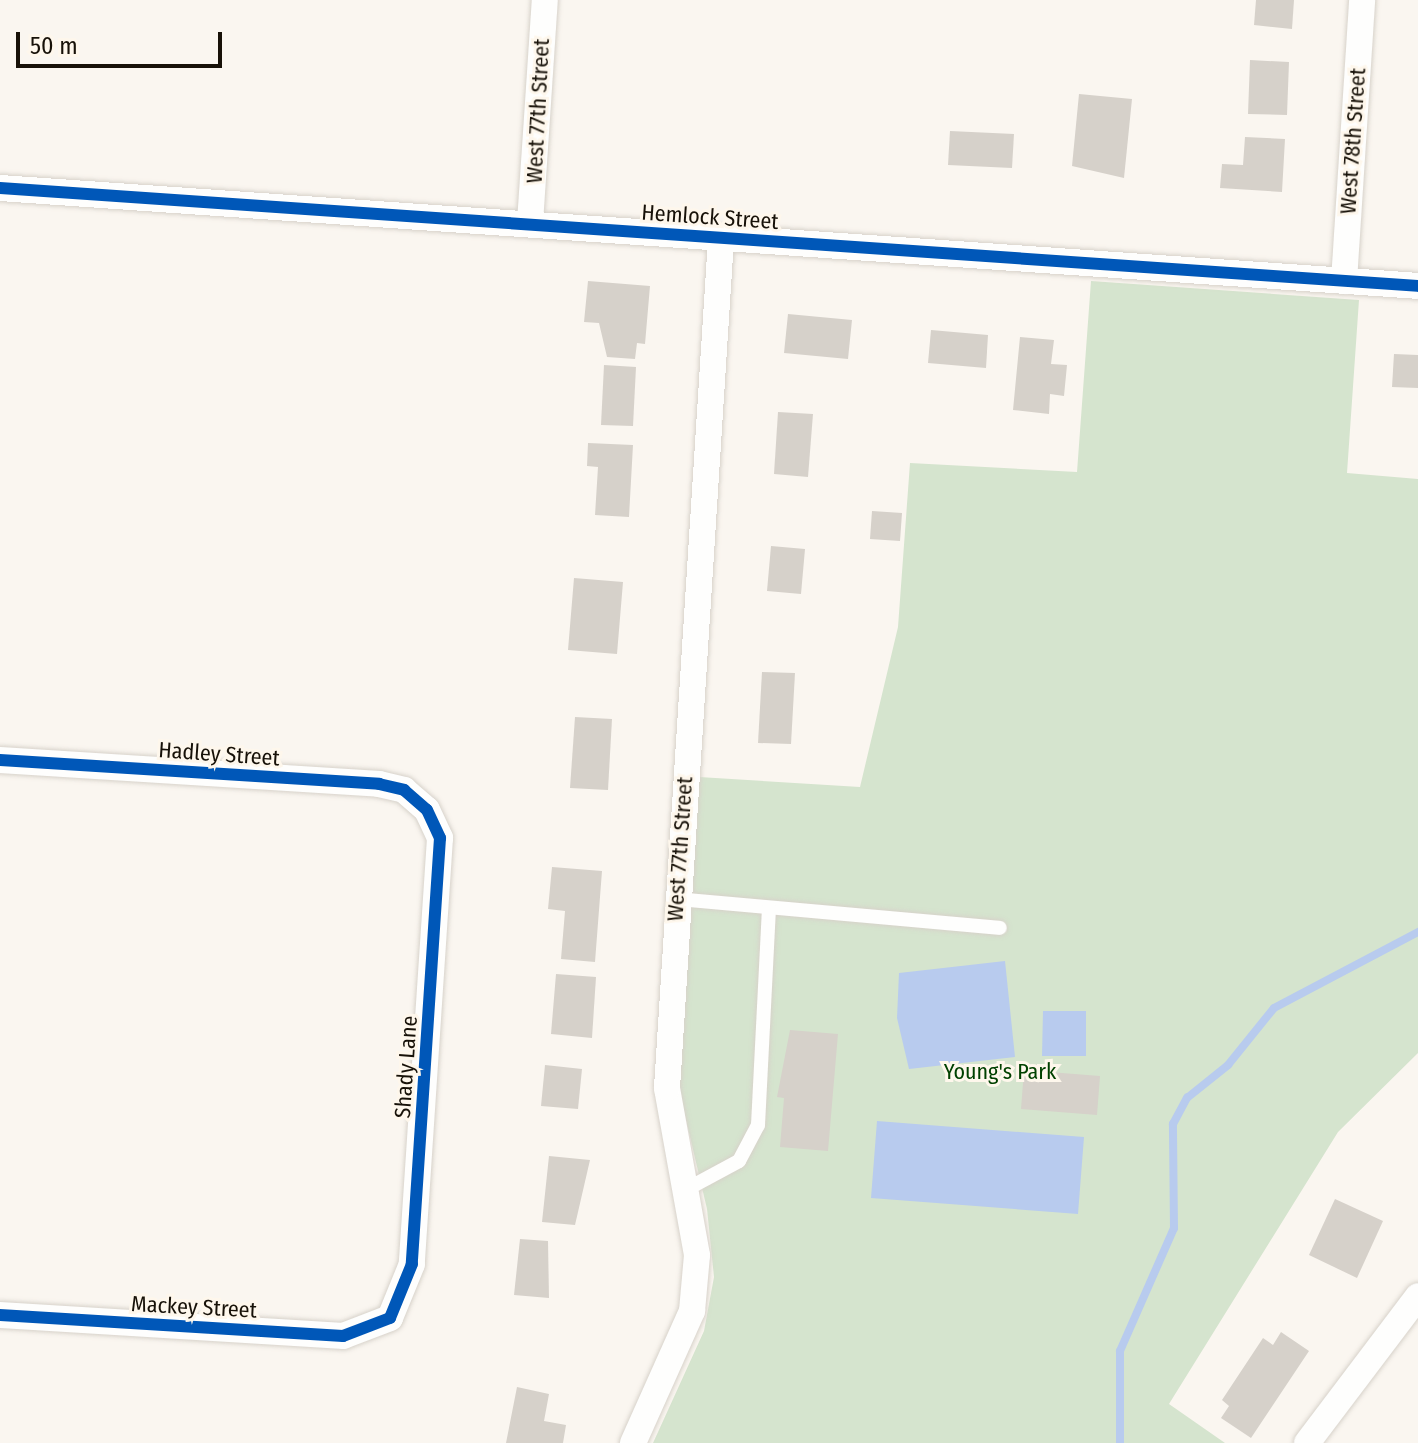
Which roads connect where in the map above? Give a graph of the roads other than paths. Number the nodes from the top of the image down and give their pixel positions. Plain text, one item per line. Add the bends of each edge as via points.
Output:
1 (545, 0) edge
2 (1362, 0) edge
3 (0, 188) edge
4 (530, 223) junction
5 (721, 239) junction
6 (1344, 281) junction
7 (1418, 286) edge
8 (0, 760) edge
9 (427, 810) joint
10 (677, 899) junction
11 (769, 908) junction
12 (1000, 928) dead end
13 (687, 1189) junction
14 (1418, 1296) edge
15 (0, 1315) edge
16 (383, 1321) joint
17 (633, 1443) edge
18 (1307, 1443) edge

1 - 4 street, West 77th Street
2 - 6 street, West 78th Street
3 - 4 street, Hemlock Street
4 - 5 street, Hemlock Street
5 - 6 street, Hemlock Street
5 - 10 street, West 77th Street
6 - 7 street, Hemlock Street
8 - 9 street, Hadley Street via 379,784 404,790
9 - 16 street, Shady Lane via 440,838 439,869 412,1264
10 - 11 lane
10 - 13 street, West 77th Street via 667,1088
11 - 12 lane
11 - 13 lane via 758,1125 739,1161
13 - 17 street, West 77th Street via 697,1255 692,1311
14 - 18 street via 1383,1335
15 - 16 street, Mackey Street via 343,1336

